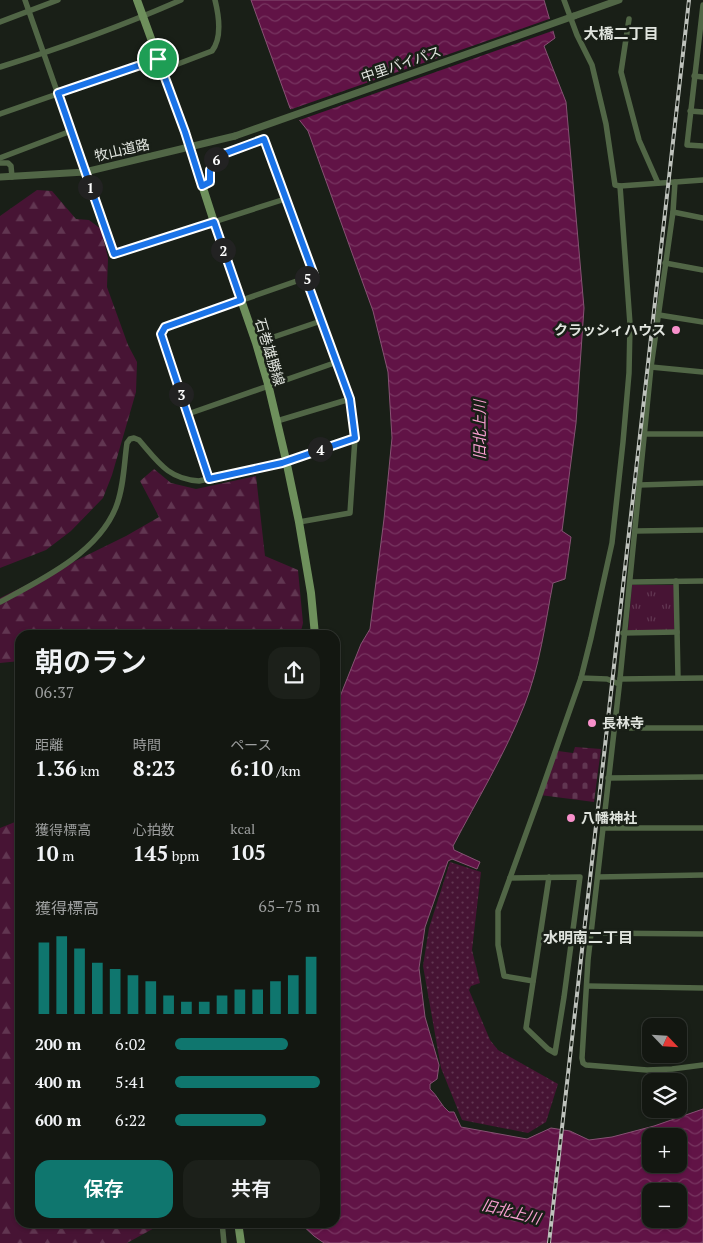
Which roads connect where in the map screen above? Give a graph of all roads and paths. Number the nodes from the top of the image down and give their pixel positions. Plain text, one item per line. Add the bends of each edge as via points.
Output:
1 (25, 0) edge
2 (58, 0) edge
3 (137, 0) edge
4 (181, 0) edge
5 (215, 0) edge
6 (564, 0) edge
7 (619, 0) edge
8 (703, 5) edge
9 (29, 11) junction
10 (142, 17) junction
11 (629, 19) dead end
12 (0, 22) edge
13 (700, 42) edge
14 (43, 54) junction
15 (158, 59) junction
16 (0, 67) edge
17 (162, 70) junction
18 (694, 76) junction
19 (703, 77) edge
20 (58, 93) junction
21 (690, 111) junction
22 (703, 112) edge
23 (0, 114) edge
24 (70, 131) junction
25 (703, 146) edge
26 (190, 147) junction
27 (0, 158) edge
28 (0, 162) edge
29 (84, 172) junction
30 (12, 177) junction
31 (0, 178) edge
32 (703, 180) edge
33 (675, 182) junction
34 (658, 183) junction
35 (202, 186) junction
36 (620, 186) junction
37 (285, 199) junction
38 (673, 212) junction
39 (703, 218) edge
40 (214, 222) junction
41 (665, 262) junction
42 (703, 270) edge
43 (306, 279) junction
44 (241, 300) junction
45 (659, 315) junction
46 (321, 321) junction
47 (703, 322) edge
48 (256, 344) junction
49 (337, 362) junction
50 (651, 367) junction
51 (703, 372) edge
52 (268, 384) junction
53 (350, 399) junction
54 (188, 414) junction
55 (277, 421) junction
56 (644, 434) junction
57 (703, 434) edge
58 (355, 438) junction
59 (286, 460) junction
60 (209, 479) junction
61 (703, 483) edge
62 (639, 485) junction
63 (299, 522) junction
64 (703, 530) edge
65 (635, 531) junction
66 (676, 581) junction
67 (703, 581) edge
68 (630, 582) junction
69 (0, 602) edge
70 (314, 630) edge
71 (677, 632) junction
72 (623, 633) junction
73 (580, 678) junction
74 (678, 678) junction
75 (703, 678) edge
76 (619, 682) junction
77 (614, 728) junction
78 (703, 728) edge
79 (703, 777) edge
80 (608, 778) junction
81 (603, 828) junction
82 (703, 828) edge
83 (703, 875) edge
84 (549, 876) junction
85 (598, 877) junction
86 (510, 878) junction
87 (592, 933) junction
88 (703, 934) edge
89 (534, 982) junction
90 (587, 986) junction
91 (703, 988) edge
92 (703, 1065) edge
93 (223, 1228) edge
94 (239, 1228) edge
95 (224, 1243) edge
96 (241, 1243) edge

1 - 9 street
2 - 9 street
3 - 10 main road, 石巻雄勝線
4 - 10 street
5 - 17 street via 218,40 212,51
6 - 36 street via 592,65 606,124 615,185
7 - 26 street, 中里バイパス, bridge via 235,136
8 - 13 street
9 - 12 street
9 - 14 street
10 - 14 street
10 - 15 main road, 石巻雄勝線
11 - 34 street via 621,72 639,140
13 - 18 street
14 - 16 street
14 - 20 street
15 - 17 main road, 石巻雄勝線
15 - 20 street
17 - 26 main road, 石巻雄勝線
18 - 19 street
18 - 21 street
20 - 23 street
20 - 24 street
21 - 22 street
21 - 25 street via 687,145
24 - 27 street
24 - 29 street
26 - 29 street, 牧山道路
26 - 35 main road, 石巻雄勝線
28 - 30 street via 11,166
29 - 30 street, 牧山道路
29 - 40 street via 114,254
30 - 31 street, 牧山道路
32 - 33 street
33 - 34 street
33 - 38 street
34 - 36 street
35 - 37 street via 210,182 210,170 218,156 264,139
35 - 40 main road, 石巻雄勝線
36 - 73 street via 630,324 625,416 612,543
37 - 40 street
37 - 43 street via 314,275
38 - 39 street
38 - 41 street
40 - 44 main road, 石巻雄勝線
41 - 42 street
41 - 45 street
43 - 44 street
43 - 46 street
44 - 48 main road, 石巻雄勝線
44 - 54 street via 165,327 161,334
45 - 47 street
45 - 50 street
46 - 48 street
46 - 49 street
48 - 52 main road, 石巻雄勝線
49 - 52 street
49 - 53 street
50 - 51 street
50 - 56 street
52 - 54 street
52 - 55 main road, 石巻雄勝線
53 - 55 street
53 - 58 street
54 - 60 street
55 - 59 main road, 石巻雄勝線
56 - 57 street
56 - 62 street
58 - 59 street
58 - 63 street via 350,513
59 - 60 street
59 - 63 main road, 石巻雄勝線
60 - 69 street via 186,480 172,475 139,440 130,439 120,495 108,522 88,546 49,576
61 - 62 street
62 - 65 street
63 - 70 main road, 石巻雄勝線
64 - 65 street
65 - 68 street
66 - 67 street
66 - 68 street
66 - 71 street
68 - 72 street
71 - 72 street
71 - 74 street
72 - 76 street
73 - 76 street
73 - 86 street
74 - 75 street
74 - 76 street
76 - 77 street
77 - 78 street
77 - 80 street
79 - 80 street
80 - 81 street
81 - 82 street
81 - 85 street
83 - 85 street
84 - 86 street
84 - 89 street
84 - 89 street via 580,877 554,1053 526,1028
85 - 87 street
86 - 89 street via 497,919 504,976
87 - 88 street
87 - 90 street
90 - 91 street
90 - 92 street via 583,1063 647,1070
93 - 95 street
94 - 96 main road

